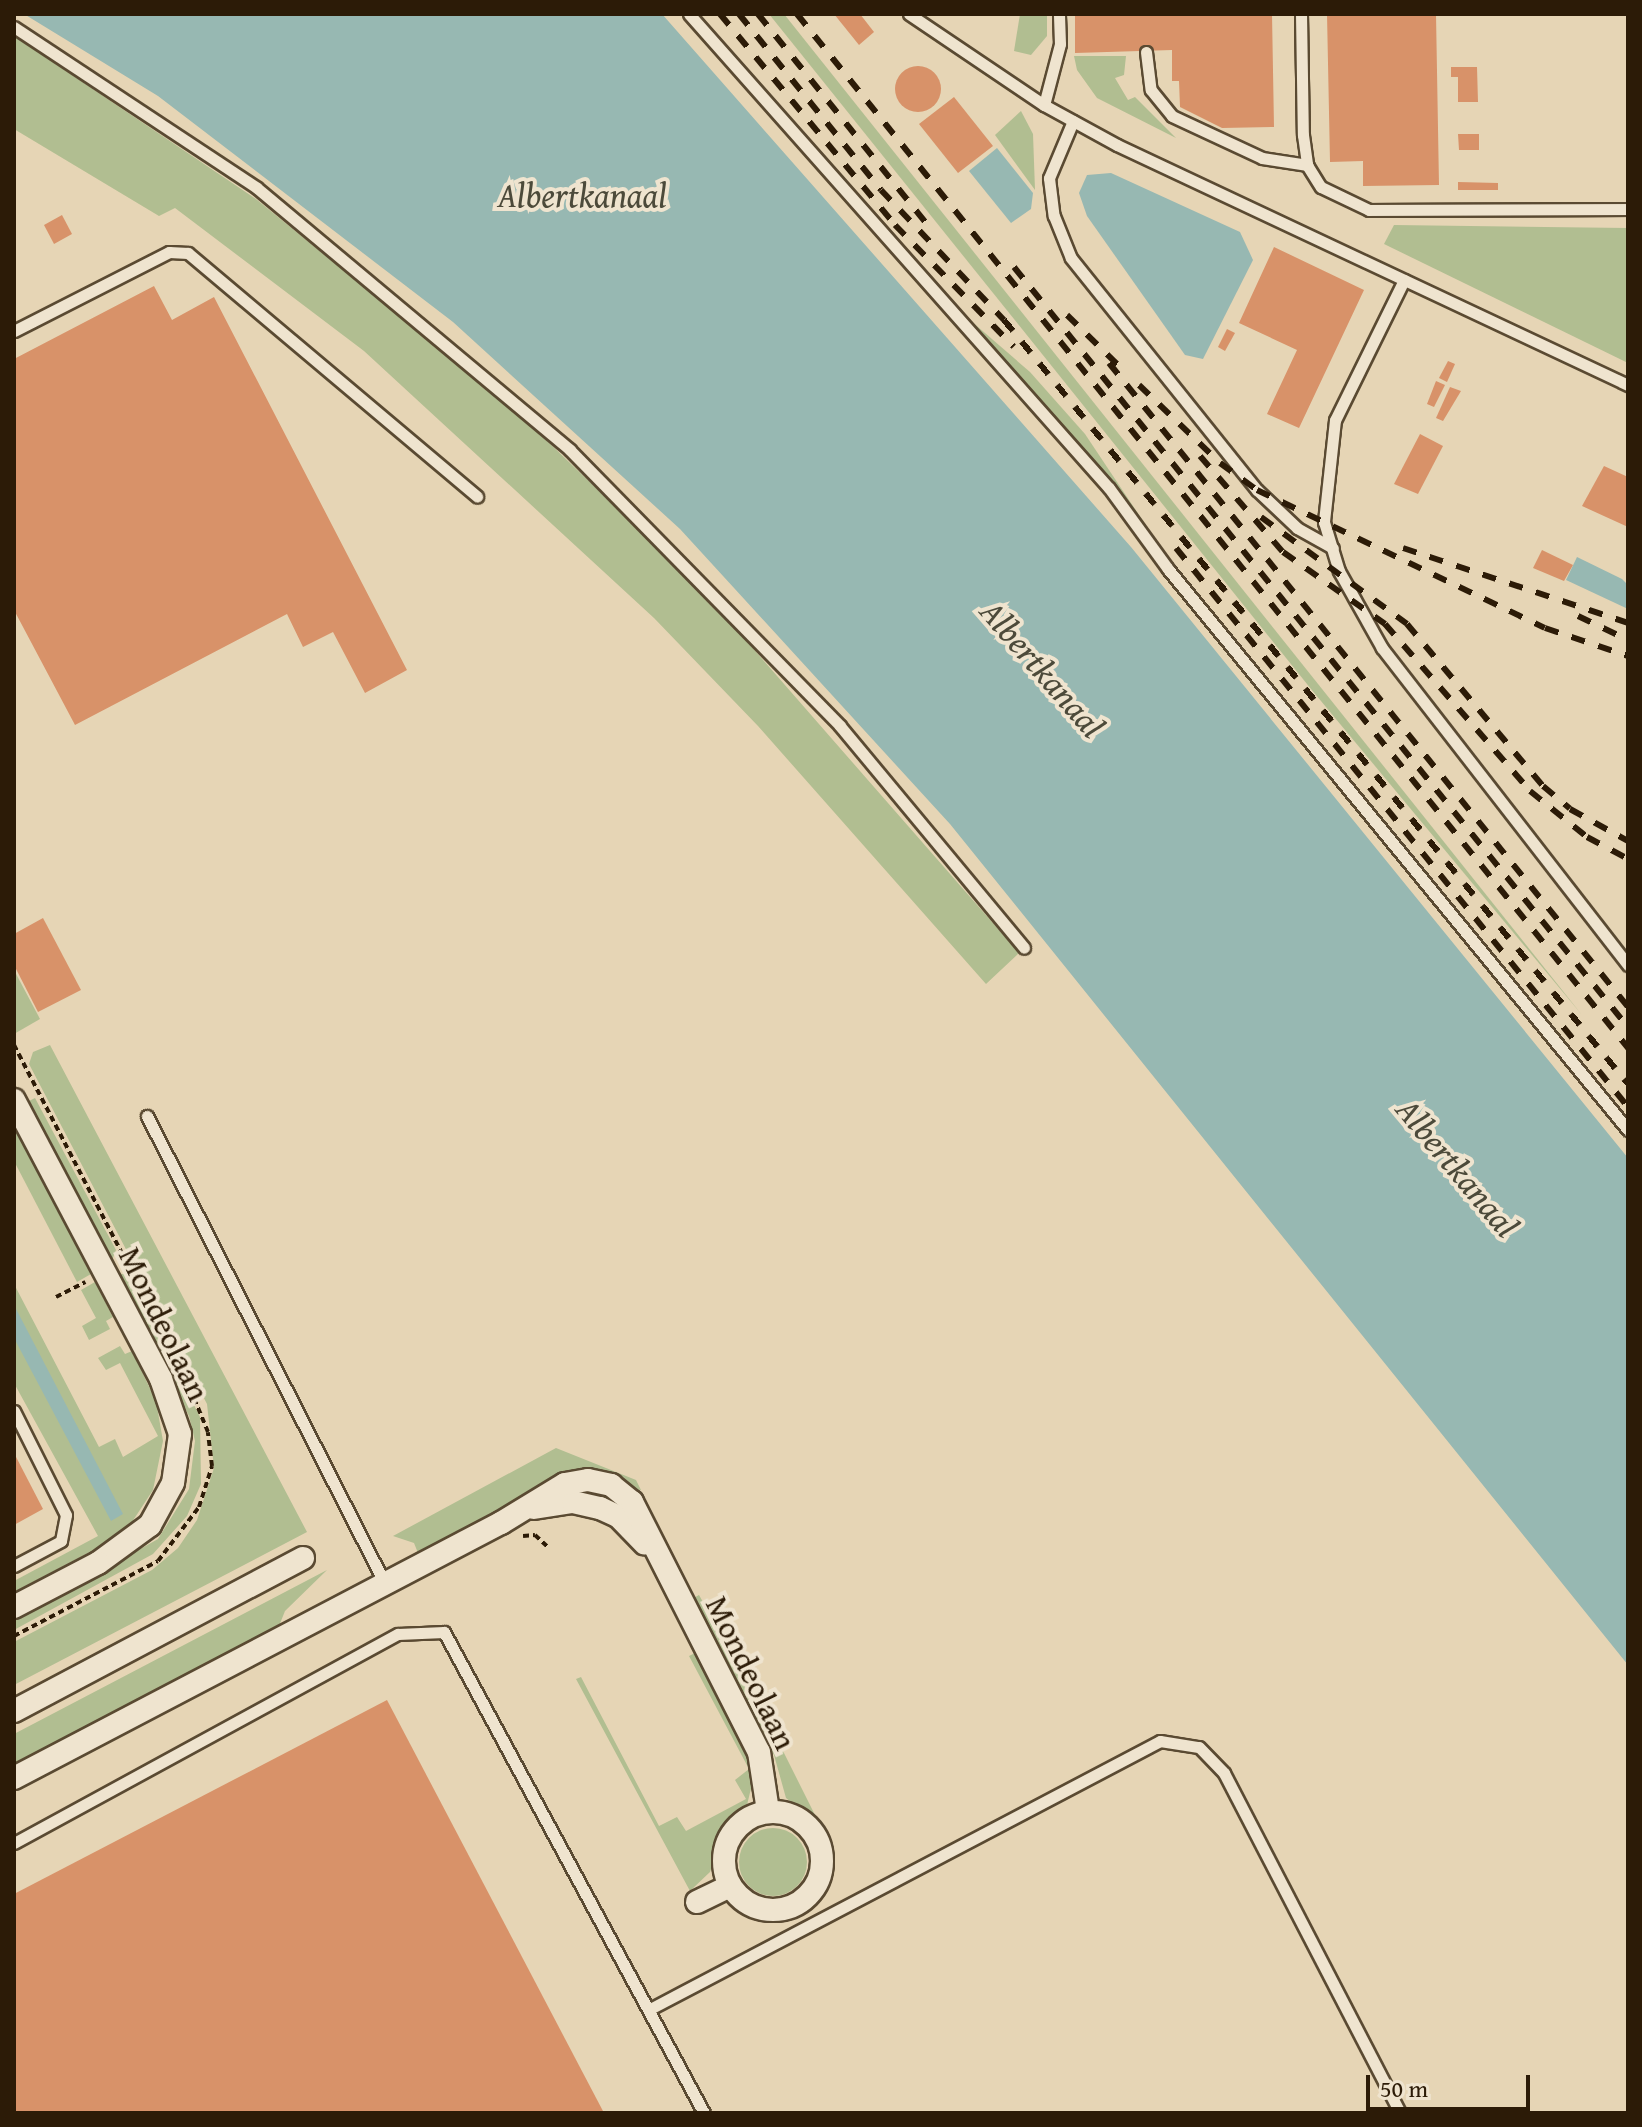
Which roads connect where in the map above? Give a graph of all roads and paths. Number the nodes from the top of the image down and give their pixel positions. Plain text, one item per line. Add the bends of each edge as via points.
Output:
1 (689, 14) edge
2 (909, 14) edge
3 (1059, 14) edge
4 (1301, 14) edge
5 (14, 27) edge
6 (1146, 52) dead end
7 (1044, 105) junction
8 (1073, 121) junction
9 (1307, 165) junction
10 (1628, 209) edge
11 (1404, 280) junction
12 (14, 331) edge
13 (1628, 385) edge
14 (477, 496) dead end
15 (1333, 548) junction
16 (1024, 948) dead end
17 (1628, 965) edge
18 (14, 1045) edge
19 (14, 1100) edge
20 (147, 1116) dead end
21 (1628, 1130) edge
22 (94, 1278) dead end
23 (56, 1297) dead end
24 (154, 1314) dead end
25 (181, 1366) dead end
26 (14, 1411) edge
27 (303, 1558) dead end
28 (14, 1566) edge
29 (385, 1584) junction
30 (14, 1607) edge
31 (14, 1636) edge
32 (14, 1711) edge
33 (14, 1778) edge
34 (768, 1811) junction
35 (14, 1843) edge
36 (730, 1886) junction
37 (697, 1902) dead end
38 (650, 2009) junction
39 (704, 2113) edge
40 (1400, 2113) edge

1 - 21 lane via 1109,488 1168,569
2 - 7 lane
3 - 7 lane via 1060,44
4 - 9 lane
5 - 16 lane via 257,188 570,450 840,726
6 - 9 lane via 1151,90 1172,116 1262,158
7 - 8 lane
8 - 11 lane
8 - 15 lane via 1049,178 1054,216 1071,258 1257,490 1297,528
9 - 10 lane via 1321,187 1369,210
11 - 13 lane
11 - 15 lane via 1335,420 1324,522
12 - 14 lane via 169,252 188,253
15 - 17 lane via 1352,600 1382,648
18 - 24 path
19 - 30 street, Mondeolaan via 161,1379 180,1434 173,1483 150,1525 98,1563
20 - 29 lane
22 - 23 path
25 - 31 path via 208,1432 212,1466 199,1507 158,1561
26 - 28 lane via 66,1515 61,1541
27 - 32 street
29 - 33 street
29 - 34 street, Mondeolaan via 521,1510 573,1502 619,1517 664,1567 759,1752
34 - 36 street via 745,1819 730,1836 724,1858
34 - 36 street via 795,1816 814,1833 822,1865 815,1887 801,1902 769,1909 748,1904
35 - 38 lane via 398,1634 444,1632
36 - 37 street
38 - 39 lane
38 - 40 lane via 1160,1741 1199,1747 1224,1773

